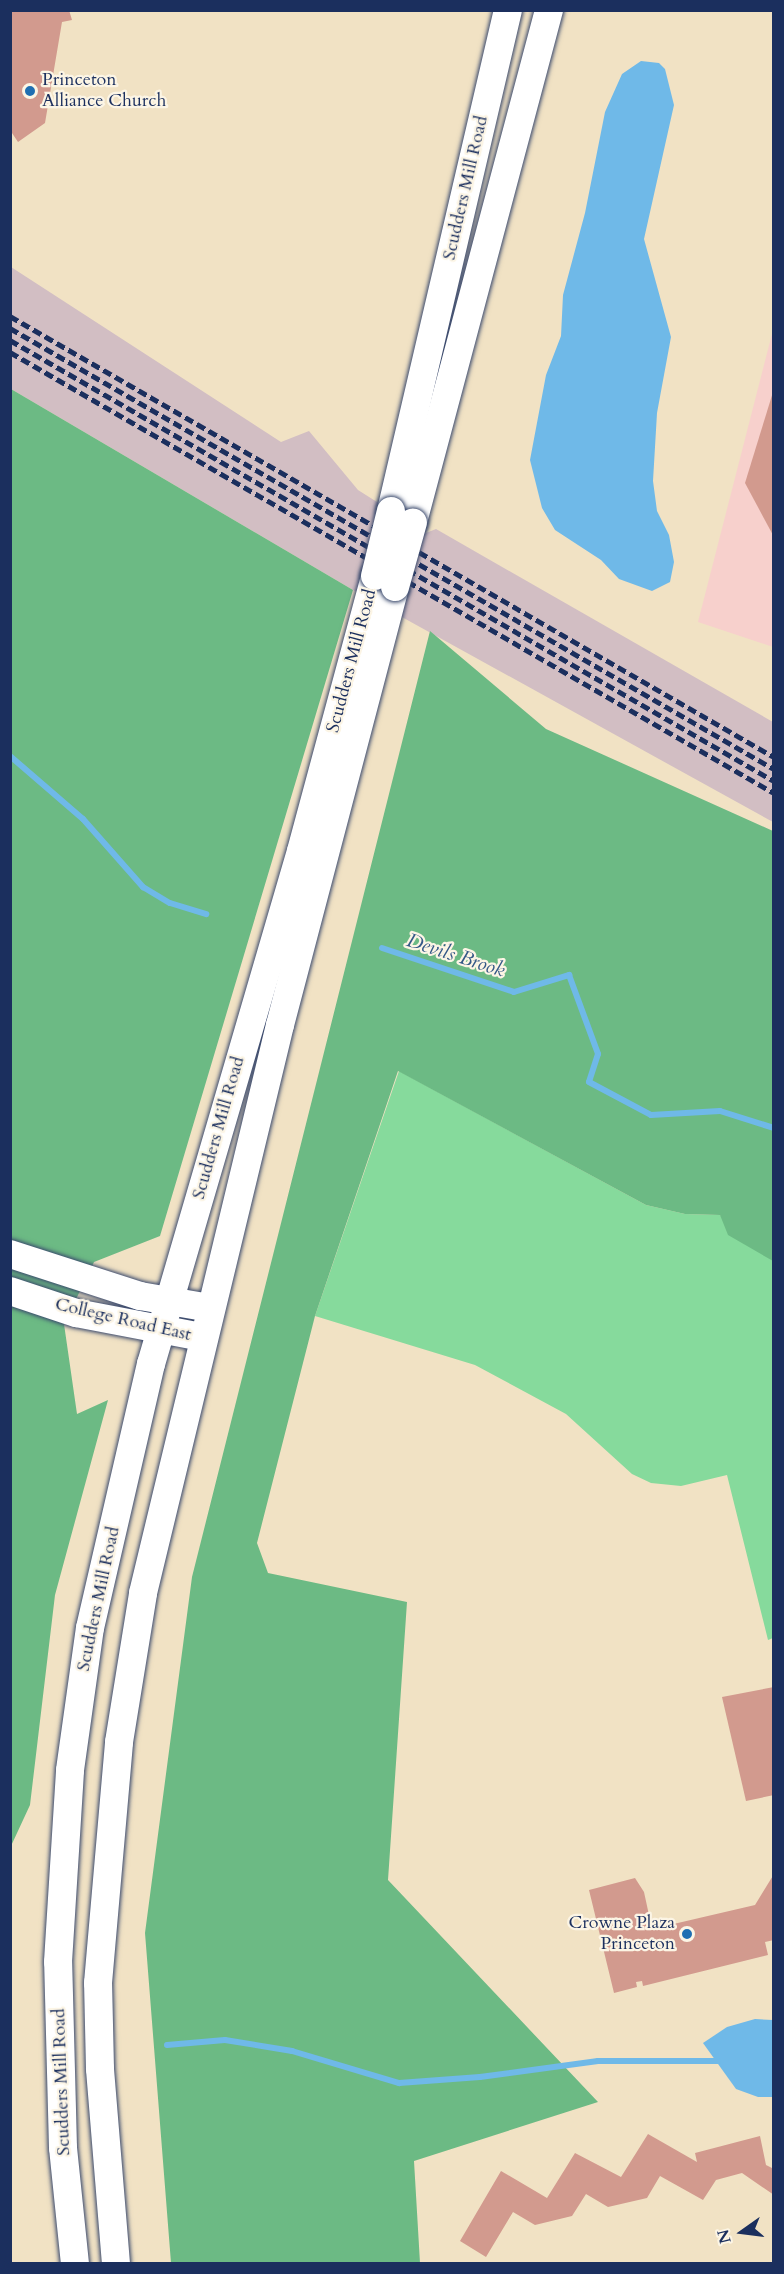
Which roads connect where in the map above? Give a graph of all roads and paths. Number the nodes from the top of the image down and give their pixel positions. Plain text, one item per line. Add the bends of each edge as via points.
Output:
1 (508, 10) edge
2 (549, 10) edge
3 (402, 516) junction
4 (385, 581) junction
5 (10, 1254) edge
6 (10, 1291) edge
7 (169, 1301) junction
8 (210, 1308) junction
9 (160, 1331) junction
10 (202, 1337) junction
11 (75, 2264) edge
12 (116, 2264) edge

1 - 3 main road, Scudders Mill Road
2 - 3 main road, Scudders Mill Road
3 - 4 main road, Scudders Mill Road, bridge
4 - 7 main road, Scudders Mill Road
4 - 8 main road, Scudders Mill Road
5 - 7 main road, College Road East via 140,1296
6 - 9 main road, College Road East via 76,1313
7 - 8 main road, College Road East
7 - 9 main road, Scudders Mill Road
8 - 10 main road, Scudders Mill Road
9 - 10 main road, College Road East
9 - 11 main road, Scudders Mill Road via 90,1628 70,1770 58,1962 63,2148
10 - 12 main road, Scudders Mill Road via 143,1593 117,1764 98,1983 100,2069

